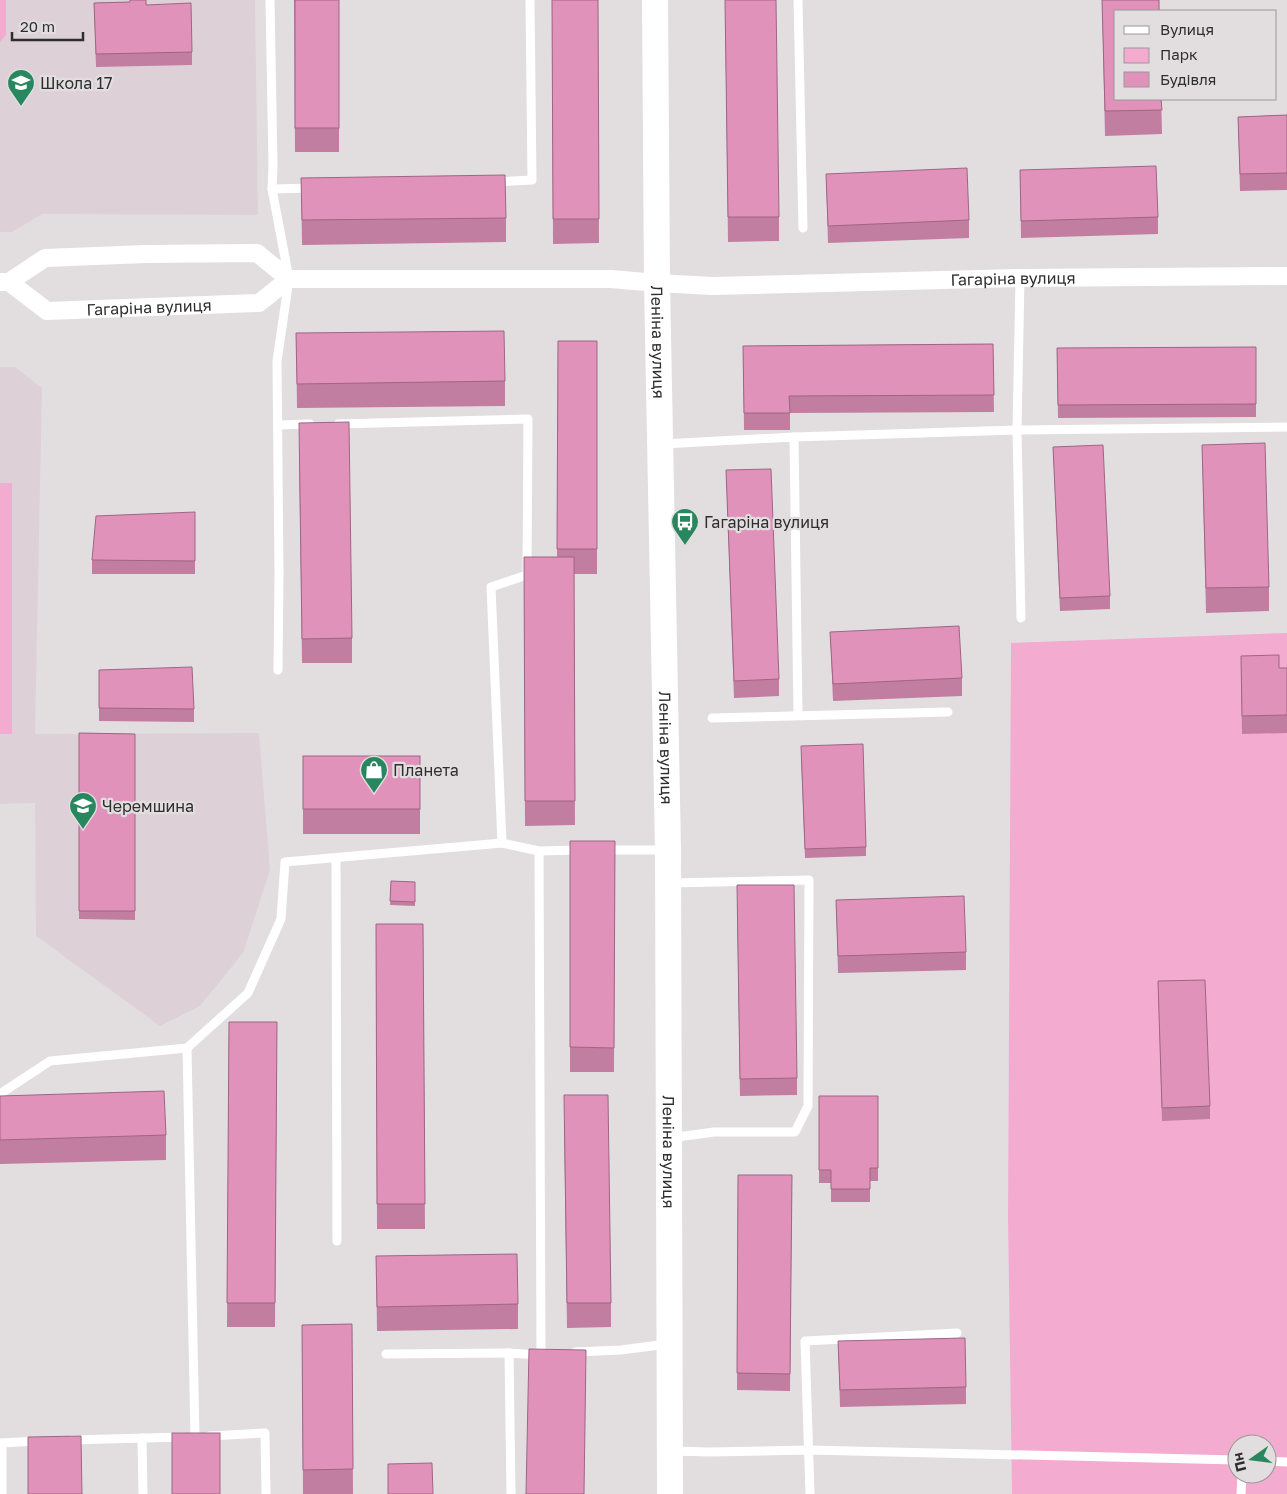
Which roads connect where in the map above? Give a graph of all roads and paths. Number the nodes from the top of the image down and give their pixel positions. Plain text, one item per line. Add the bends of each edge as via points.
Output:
1 (270, 0) edge
2 (530, 0) edge
3 (655, 0) edge
4 (798, 0) edge
5 (482, 182) edge
6 (322, 187) edge
7 (272, 189) junction
8 (803, 228) dead end
9 (1287, 276) edge
10 (289, 278) junction
11 (1020, 278) junction
12 (5, 282) edge
13 (657, 284) junction
14 (318, 424) edge
15 (328, 424) edge
16 (278, 425) junction
17 (1287, 427) edge
18 (1017, 430) junction
19 (794, 437) junction
20 (661, 444) junction
21 (1021, 618) dead end
22 (278, 670) dead end
23 (948, 712) dead end
24 (798, 715) junction
25 (712, 718) dead end
26 (502, 843) junction
27 (668, 850) junction
28 (539, 851) junction
29 (336, 858) junction
30 (668, 883) junction
31 (187, 1048) junction
32 (0, 1094) edge
33 (669, 1138) junction
34 (337, 1241) dead end
35 (956, 1333) dead end
36 (670, 1344) junction
37 (509, 1353) junction
38 (561, 1353) edge
39 (386, 1354) dead end
40 (551, 1354) edge
41 (541, 1355) junction
42 (195, 1437) junction
43 (142, 1438) junction
44 (1, 1443) edge
45 (809, 1450) junction
46 (670, 1451) junction
47 (1227, 1460) edge
48 (2, 1494) edge
49 (144, 1494) edge
50 (266, 1494) edge
51 (510, 1494) edge
52 (670, 1494) edge
53 (810, 1494) edge

1 - 7 lane
2 - 5 lane via 532,180
3 - 13 street, Леніна вулиця
4 - 8 lane
6 - 7 lane
7 - 10 lane
9 - 11 street, Гагаріна вулиця
10 - 12 street, Гагаріна вулиця via 257,254 156,254 45,258
10 - 12 street, Гагаріна вулиця via 259,303 47,311
10 - 13 street, Гагаріна вулиця via 611,279
10 - 16 lane via 277,361
11 - 13 street, Гагаріна вулиця via 712,286
11 - 18 lane
13 - 20 street, Леніна вулиця
14 - 16 lane
15 - 26 lane via 528,419 528,575 492,587
16 - 22 lane
17 - 18 lane
18 - 19 lane
18 - 21 lane
19 - 20 lane
19 - 24 lane
20 - 27 street, Леніна вулиця
23 - 24 lane
24 - 25 lane
26 - 28 lane
26 - 29 lane
27 - 28 lane
27 - 30 street, Леніна вулиця
28 - 41 lane
29 - 31 lane via 285,862 281,919 248,993
29 - 34 lane
30 - 33 street, Леніна вулиця
30 - 33 lane via 809,880 808,1106 795,1132 714,1132
31 - 32 lane via 50,1061
31 - 42 lane
33 - 36 street, Леніна вулиця
35 - 45 lane via 805,1341
36 - 38 lane
36 - 46 street, Леніна вулиця
37 - 39 lane
37 - 41 lane
37 - 51 lane
40 - 41 lane
42 - 43 lane
42 - 50 lane via 265,1433
43 - 44 lane
43 - 49 lane
44 - 48 lane
45 - 46 lane
45 - 47 lane
45 - 53 lane
46 - 52 street, Леніна вулиця

